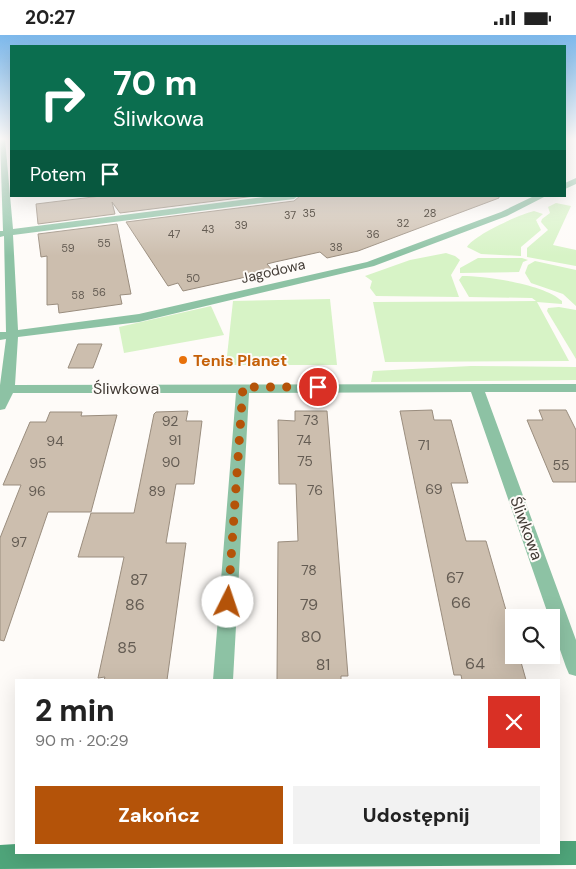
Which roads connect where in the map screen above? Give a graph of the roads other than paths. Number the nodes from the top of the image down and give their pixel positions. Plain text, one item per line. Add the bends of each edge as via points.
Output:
1 (5, 178) edge
2 (286, 197) edge
3 (540, 197) edge
4 (4, 233) edge
5 (6, 336) edge
6 (243, 387) junction
7 (576, 388) edge
8 (4, 389) edge
9 (478, 389) junction
10 (0, 406) edge
11 (576, 667) edge
12 (223, 679) edge
13 (560, 853) edge
14 (576, 853) edge
15 (432, 854) edge
16 (0, 857) edge

1 - 4 street
2 - 4 street
3 - 5 street, Jagodowa via 504,214 370,264 139,318
4 - 5 street
5 - 8 street
6 - 8 street, Śliwkowa
6 - 9 street, Śliwkowa
6 - 12 street
7 - 9 street, Śliwkowa
8 - 10 street
9 - 11 street, Śliwkowa
13 - 14 street
15 - 16 street

